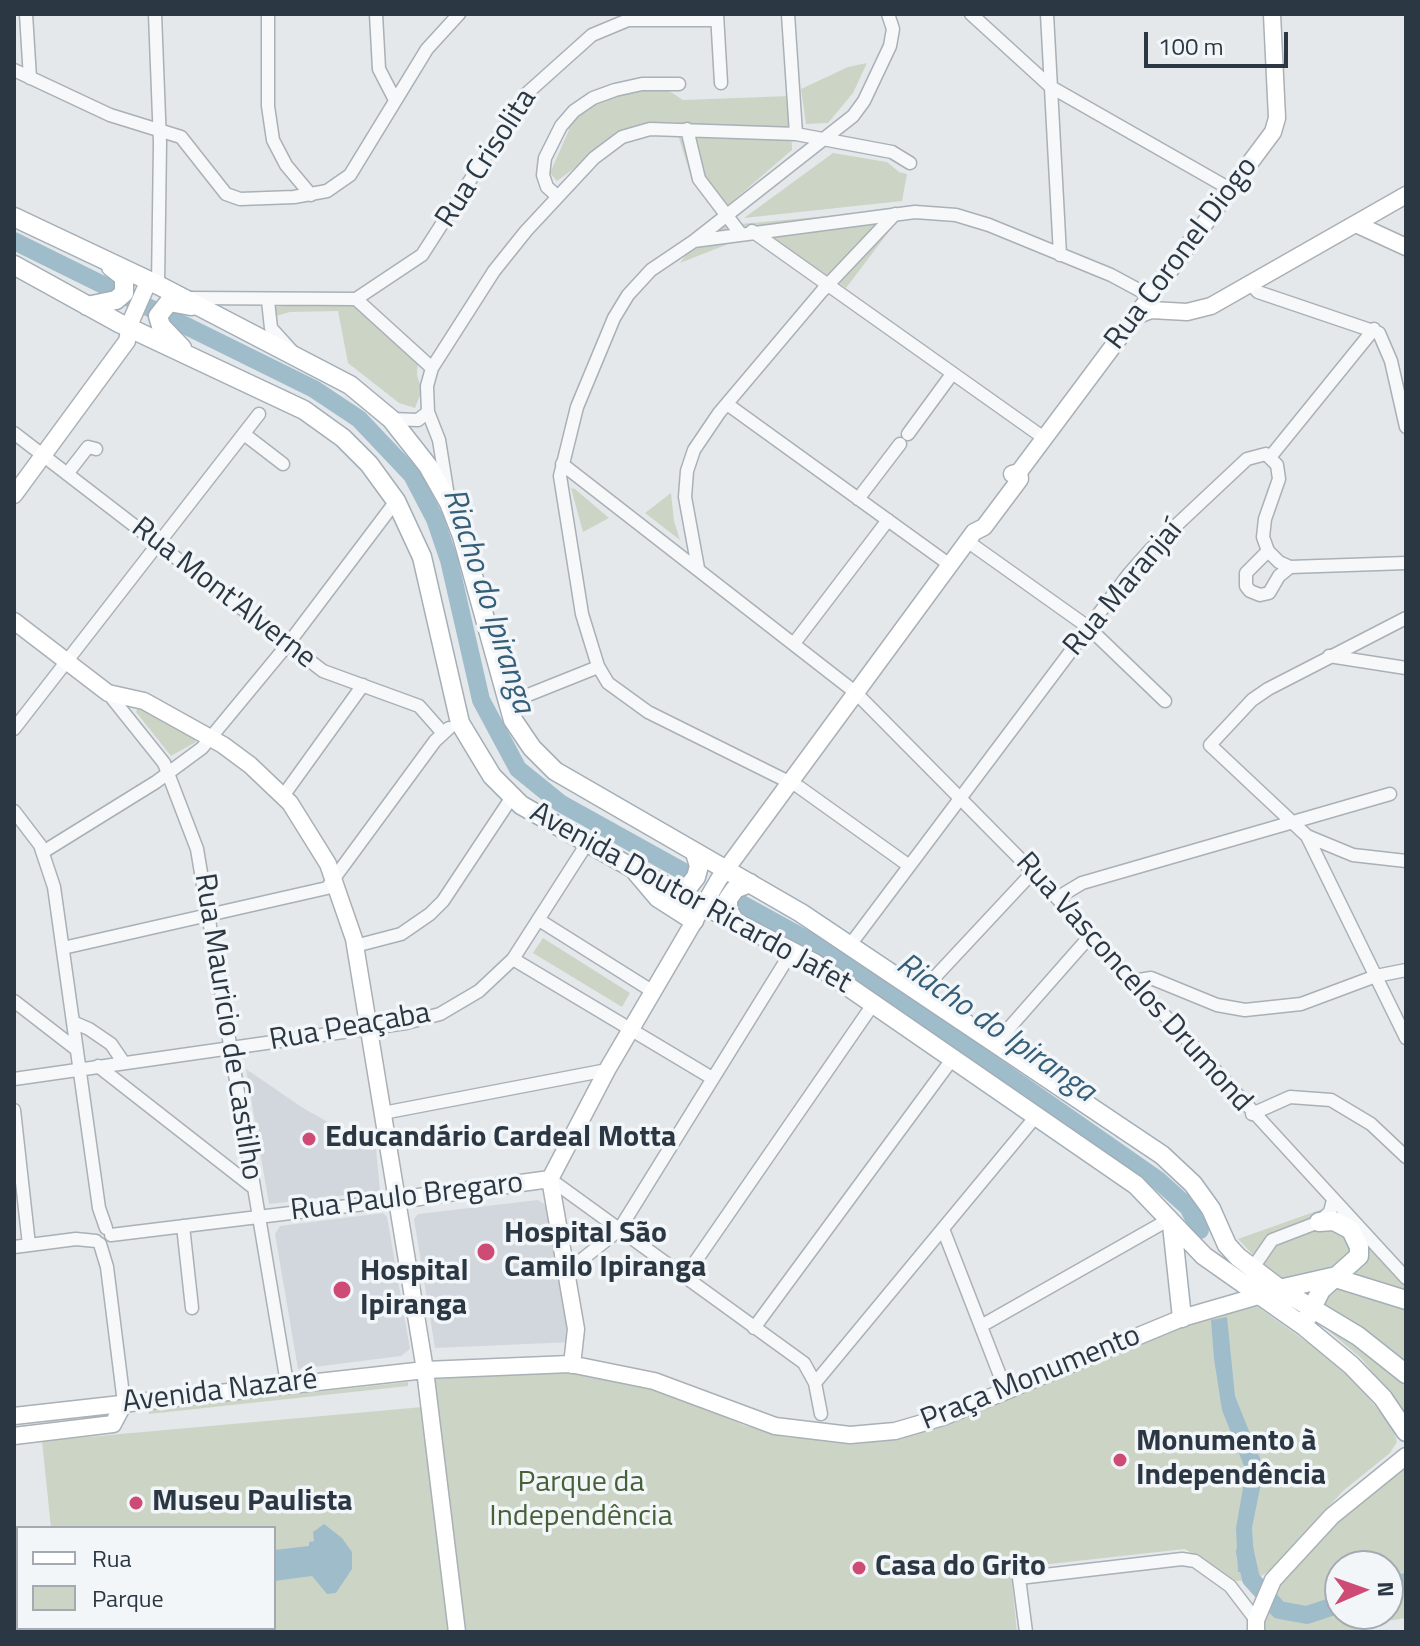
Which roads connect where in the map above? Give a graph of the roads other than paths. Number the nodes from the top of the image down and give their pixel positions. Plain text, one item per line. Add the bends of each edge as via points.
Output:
1 (26, 14) edge
2 (155, 14) edge
3 (268, 14) edge
4 (376, 14) edge
5 (459, 14) edge
6 (788, 14) edge
7 (888, 14) edge
8 (971, 14) edge
9 (1047, 14) edge
10 (1272, 14) edge
11 (676, 17) edge
12 (717, 17) edge
13 (14, 70) edge
14 (30, 78) junction
15 (721, 83) dead end
16 (679, 84) dead end
17 (1051, 87) junction
18 (395, 100) junction
19 (160, 129) junction
20 (687, 129) junction
21 (796, 134) junction
22 (823, 140) junction
23 (910, 163) dead end
24 (1230, 189) junction
25 (311, 195) junction
26 (556, 195) junction
27 (1406, 195) edge
28 (725, 214) junction
29 (895, 214) junction
30 (14, 217) edge
31 (1356, 224) junction
32 (746, 232) junction
33 (694, 241) junction
34 (1406, 247) edge
35 (1060, 255) junction
36 (102, 259) junction
37 (14, 265) edge
38 (154, 280) junction
39 (1251, 284) junction
40 (827, 285) junction
41 (1150, 296) junction
42 (356, 299) junction
43 (180, 300) junction
44 (268, 301) junction
45 (87, 306) junction
46 (1180, 312) junction
47 (1134, 317) junction
48 (134, 328) junction
49 (1374, 329) junction
50 (293, 352) junction
51 (189, 356) junction
52 (432, 368) junction
53 (952, 374) junction
54 (727, 404) junction
55 (428, 412) junction
56 (259, 414) dead end
57 (391, 419) junction
58 (1406, 427) edge
59 (14, 433) edge
60 (244, 434) junction
61 (1044, 438) junction
62 (96, 449) dead end
63 (44, 456) junction
64 (1271, 456) junction
65 (283, 464) dead end
66 (562, 464) junction
67 (67, 474) junction
68 (14, 495) edge
69 (858, 499) junction
70 (396, 501) junction
71 (449, 503) junction
72 (888, 520) junction
73 (971, 536) junction
74 (159, 543) junction
75 (1268, 551) junction
76 (1406, 563) edge
77 (950, 565) junction
78 (1290, 567) junction
79 (698, 568) junction
80 (1406, 618) edge
81 (14, 621) edge
82 (1088, 627) junction
83 (795, 642) junction
84 (288, 644) junction
85 (1329, 656) junction
86 (67, 661) junction
87 (598, 667) junction
88 (1406, 668) edge
89 (363, 685) junction
90 (855, 692) junction
91 (108, 693) junction
92 (1165, 701) dead end
93 (508, 703) junction
94 (460, 723) junction
95 (14, 729) edge
96 (442, 732) junction
97 (211, 739) junction
98 (168, 773) junction
99 (788, 783) junction
100 (1390, 794) dead end
101 (283, 796) junction
102 (512, 797) junction
103 (959, 797) junction
104 (14, 811) edge
105 (1294, 823) junction
106 (1307, 836) junction
107 (588, 842) junction
108 (43, 852) junction
109 (695, 853) junction
110 (1353, 855) junction
111 (1320, 860) junction
112 (1406, 861) edge
113 (908, 865) junction
114 (634, 869) junction
115 (1033, 872) junction
116 (722, 874) junction
117 (335, 880) junction
118 (750, 883) junction
119 (676, 889) junction
120 (1057, 898) junction
121 (704, 903) junction
122 (209, 916) junction
123 (539, 920) junction
124 (734, 920) junction
125 (694, 921) junction
126 (1091, 935) junction
127 (850, 945) junction
128 (355, 946) junction
129 (63, 948) junction
130 (792, 951) junction
131 (513, 959) junction
132 (1406, 970) edge
133 (1376, 976) junction
134 (1133, 981) junction
135 (652, 991) junction
136 (920, 993) junction
137 (14, 1001) edge
138 (874, 1003) junction
139 (73, 1022) junction
140 (369, 1028) junction
141 (630, 1029) junction
142 (1406, 1038) edge
143 (995, 1044) junction
144 (231, 1048) junction
145 (76, 1049) junction
146 (953, 1058) junction
147 (124, 1063) junction
148 (98, 1066) junction
149 (79, 1070) junction
150 (607, 1070) junction
151 (712, 1078) junction
152 (14, 1079) edge
153 (14, 1110) edge
154 (383, 1113) junction
155 (1252, 1114) junction
156 (1037, 1115) junction
157 (1406, 1157) edge
158 (550, 1179) junction
159 (254, 1188) junction
160 (397, 1200) junction
161 (1333, 1200) junction
162 (259, 1217) junction
163 (1170, 1222) junction
164 (1319, 1222) junction
165 (183, 1226) junction
166 (943, 1229) junction
167 (619, 1230) junction
168 (102, 1236) junction
169 (29, 1245) junction
170 (14, 1247) edge
171 (1252, 1269) junction
172 (565, 1273) junction
173 (1332, 1277) junction
174 (684, 1278) junction
175 (1406, 1278) edge
176 (1280, 1289) junction
177 (1258, 1296) junction
178 (1406, 1300) edge
179 (1310, 1306) junction
180 (192, 1308) dead end
181 (1182, 1318) junction
182 (981, 1326) junction
183 (1305, 1327) junction
184 (754, 1328) junction
185 (572, 1365) junction
186 (425, 1370) junction
187 (1406, 1374) edge
188 (287, 1383) junction
189 (815, 1383) junction
190 (1006, 1391) junction
191 (124, 1403) junction
192 (821, 1414) dead end
193 (14, 1416) edge
194 (1406, 1432) edge
195 (14, 1436) edge
196 (1406, 1456) edge
197 (1257, 1621) edge
198 (457, 1632) edge
199 (1026, 1632) edge

1 - 14 street
2 - 19 street
3 - 25 street via 273,140
4 - 18 street via 379,69
5 - 18 street via 427,49
6 - 21 street
7 - 22 street via 893,37 872,86 853,116
8 - 17 street
9 - 17 street
10 - 24 street, Rua Coronel Diogo via 1277,124
11 - 12 street, Rua Crisolita
11 - 42 street, Rua Crisolita via 616,23 565,56 510,114 431,245 413,265
12 - 15 street
13 - 14 street
14 - 19 street via 110,115
16 - 26 street via 615,90 574,111 545,158 543,175
17 - 24 street
17 - 35 street
18 - 25 street via 350,175 339,186
19 - 25 street via 187,141 204,171 226,194 240,199
19 - 38 street
20 - 21 street
20 - 26 street via 650,129 622,137
20 - 28 street via 699,179
21 - 22 street
22 - 23 street via 897,153
22 - 28 street
24 - 41 street, Rua Coronel Diogo
26 - 52 street via 494,271
27 - 31 street
28 - 32 street
28 - 33 street
29 - 32 street
29 - 35 street via 956,215
29 - 40 street
30 - 36 main road
31 - 34 street
31 - 39 street
32 - 33 street
32 - 40 street
33 - 66 street via 651,270 614,318 577,407
35 - 41 street
36 - 38 main road
36 - 45 main road via 124,277 124,293
37 - 45 main road, Avenida Doutor Ricardo Jafet
38 - 43 main road
38 - 48 street
39 - 46 street via 1199,310
39 - 49 street via 1258,292
40 - 53 street
40 - 54 street
41 - 46 street
41 - 47 street, Rua Coronel Diogo
42 - 44 street
42 - 52 street
43 - 44 street
43 - 50 main road, Avenida Doutor Ricardo Jafet
43 - 51 main road via 160,310 158,320
44 - 50 street via 271,328
45 - 48 main road, Avenida Doutor Ricardo Jafet
46 - 47 street via 1151,310
47 - 61 street, Rua Coronel Diogo
48 - 51 main road, Avenida Doutor Ricardo Jafet
48 - 63 street
49 - 58 street via 1391,361
49 - 64 street
50 - 57 main road, Avenida Doutor Ricardo Jafet via 350,385
51 - 70 main road, Avenida Doutor Ricardo Jafet via 304,410 343,438
52 - 55 street
53 - 61 street
53 - 69 street
54 - 69 street
54 - 79 street via 707,428 687,471 685,497
55 - 57 street via 418,420
55 - 71 street via 439,440
56 - 60 street
57 - 71 main road, Avenida Doutor Ricardo Jafet
59 - 63 street, Rua Mont'Alverne
60 - 65 street
60 - 74 street
61 - 73 street, Rua Coronel Diogo via 977,521
62 - 67 street via 86,448
63 - 67 street, Rua Mont'Alverne
63 - 68 street
64 - 75 street via 1279,479 1264,526
64 - 82 street, Rua Maranjaí via 1255,454 1239,466 1150,550
66 - 79 street, Rua Vasconcelos Drumond
66 - 87 street via 560,493 582,614
67 - 74 street, Rua Mont'Alverne
69 - 72 street
70 - 84 street
70 - 94 main road, Avenida Doutor Ricardo Jafet via 422,557
71 - 93 main road, Avenida Doutor Ricardo Jafet
72 - 77 street
72 - 83 street
73 - 77 street, Rua Coronel Diogo
73 - 82 street
74 - 84 street, Rua Mont'Alverne
74 - 86 street
75 - 78 street
75 - 78 street via 1246,573 1250,591 1269,593
76 - 78 street
77 - 90 street, Rua Coronel Diogo
79 - 83 street, Rua Vasconcelos Drumond
80 - 85 street
81 - 86 street
82 - 92 street
82 - 103 street, Rua Maranjaí
83 - 90 street, Rua Vasconcelos Drumond
84 - 89 street, Rua Mont'Alverne via 323,671
84 - 97 street
85 - 88 street
85 - 105 street via 1252,700 1210,745
86 - 91 street
86 - 95 street
87 - 93 street
87 - 99 street via 608,683 648,712
89 - 96 street, Rua Mont'Alverne via 419,706
89 - 101 street
90 - 99 street, Rua Coronel Diogo
90 - 103 street, Rua Vasconcelos Drumond
91 - 97 street via 144,701
91 - 98 street, Rua Mauricio de Castilho
93 - 109 main road, Avenida Doutor Ricardo Jafet via 532,748 555,771
94 - 96 street
94 - 102 main road, Avenida Doutor Ricardo Jafet via 492,776
96 - 117 street
97 - 98 street
97 - 101 street
98 - 108 street
98 - 122 street, Rua Mauricio de Castilho via 190,824
99 - 113 street
99 - 116 street, Rua Coronel Diogo
100 - 105 street
101 - 117 street
102 - 107 main road, Avenida Doutor Ricardo Jafet
102 - 128 street via 430,914 401,934
103 - 113 street, Rua Maranjaí
103 - 115 street, Rua Vasconcelos Drumond
104 - 108 street
105 - 106 street
105 - 120 street via 1082,883
106 - 110 street
106 - 111 street
107 - 114 main road, Avenida Doutor Ricardo Jafet
107 - 123 street, Rua Peaçaba
108 - 129 street
109 - 116 main road, Avenida Doutor Ricardo Jafet
109 - 119 main road via 696,877 689,886
110 - 111 street
110 - 112 street
111 - 133 street
113 - 127 street, Rua Maranjaí
114 - 119 main road, Avenida Doutor Ricardo Jafet
114 - 125 main road via 658,898
115 - 120 street, Rua Vasconcelos Drumond
115 - 136 street
116 - 118 main road, Avenida Doutor Ricardo Jafet
116 - 121 street, Rua Paulo Bregaro
117 - 122 street via 321,891
117 - 128 street
118 - 124 main road via 728,899
118 - 127 main road, Avenida Doutor Ricardo Jafet
119 - 121 main road, Avenida Doutor Ricardo Jafet
120 - 126 street, Rua Vasconcelos Drumond
121 - 124 main road, Avenida Doutor Ricardo Jafet
121 - 125 street, Rua Paulo Bregaro
122 - 129 street
122 - 144 street, Rua Mauricio de Castilho
123 - 131 street, Rua Peaçaba
123 - 135 street
124 - 130 main road, Avenida Doutor Ricardo Jafet
125 - 135 street, Rua Paulo Bregaro
126 - 134 street, Rua Vasconcelos Drumond
126 - 143 street
127 - 136 main road, Avenida Doutor Ricardo Jafet
128 - 140 street
129 - 139 street
130 - 138 main road, Avenida Doutor Ricardo Jafet
130 - 151 street
131 - 140 street, Rua Peaçaba via 479,991 440,1014
131 - 141 street
132 - 133 street
133 - 134 street via 1301,1004 1245,1010 1217,1005 1151,978
133 - 142 street
134 - 155 street, Rua Vasconcelos Drumond
135 - 141 street, Rua Paulo Bregaro
136 - 143 main road, Avenida Doutor Ricardo Jafet
137 - 145 street
138 - 146 main road, Avenida Doutor Ricardo Jafet
138 - 174 street
139 - 145 street
139 - 147 street via 111,1044
140 - 144 street, Rua Peaçaba
140 - 154 street
141 - 150 street, Rua Paulo Bregaro
141 - 151 street
143 - 171 main road, Avenida Doutor Ricardo Jafet via 1178,1169 1211,1209 1227,1245
144 - 147 street, Rua Peaçaba
144 - 159 street, Rua Mauricio de Castilho
145 - 149 street
146 - 156 main road, Avenida Doutor Ricardo Jafet
146 - 184 street
147 - 148 street, Rua Peaçaba
148 - 149 street, Rua Peaçaba
148 - 159 street
149 - 152 street, Rua Peaçaba
149 - 168 street
150 - 154 street
150 - 158 street, Rua Paulo Bregaro
151 - 167 street
153 - 169 street
154 - 160 street
155 - 157 street via 1290,1097 1331,1100 1371,1124
155 - 161 street, Rua Vasconcelos Drumond
156 - 163 main road, Avenida Doutor Ricardo Jafet via 1136,1185
156 - 166 street
158 - 160 street, Rua Paulo Bregaro
158 - 167 street
158 - 172 street
159 - 162 street, Rua Mauricio de Castilho
160 - 162 street, Rua Paulo Bregaro
160 - 186 street
161 - 164 street
161 - 175 street, Rua Vasconcelos Drumond
162 - 165 street, Rua Paulo Bregaro
162 - 188 street, Rua Mauricio de Castilho
163 - 177 main road, Avenida Doutor Ricardo Jafet via 1204,1256
163 - 181 main road
163 - 182 street
164 - 171 street via 1279,1235 1265,1246
164 - 173 main road via 1344,1225 1359,1247 1354,1263
165 - 168 street, Rua Paulo Bregaro
165 - 180 street
166 - 182 street
166 - 189 street
167 - 172 street
167 - 174 street
168 - 169 street, Rua Paulo Bregaro
168 - 191 street
169 - 170 street, Rua Paulo Bregaro
171 - 176 main road, Avenida Doutor Ricardo Jafet
172 - 185 street via 576,1329
173 - 176 main road, Praça Monumento
173 - 178 main road
173 - 179 main road
174 - 184 street
176 - 177 main road, Praça Monumento
176 - 179 main road
177 - 181 street, Praça Monumento
177 - 183 main road
179 - 183 main road
179 - 187 main road
181 - 190 street, Praça Monumento
182 - 190 street
183 - 194 main road via 1383,1398
184 - 189 street via 804,1363
185 - 186 street, Praça Monumento
185 - 190 street, Praça Monumento via 654,1381 775,1426 850,1435 919,1425
186 - 188 street, Avenida Nazaré
186 - 198 street
188 - 191 street, Avenida Nazaré
189 - 192 street
191 - 193 street, Avenida Nazaré
191 - 195 street, Avenida Nazaré via 113,1424
196 - 197 street via 1315,1532 1270,1585
197 - 199 street via 1230,1586 1189,1559 1019,1578

